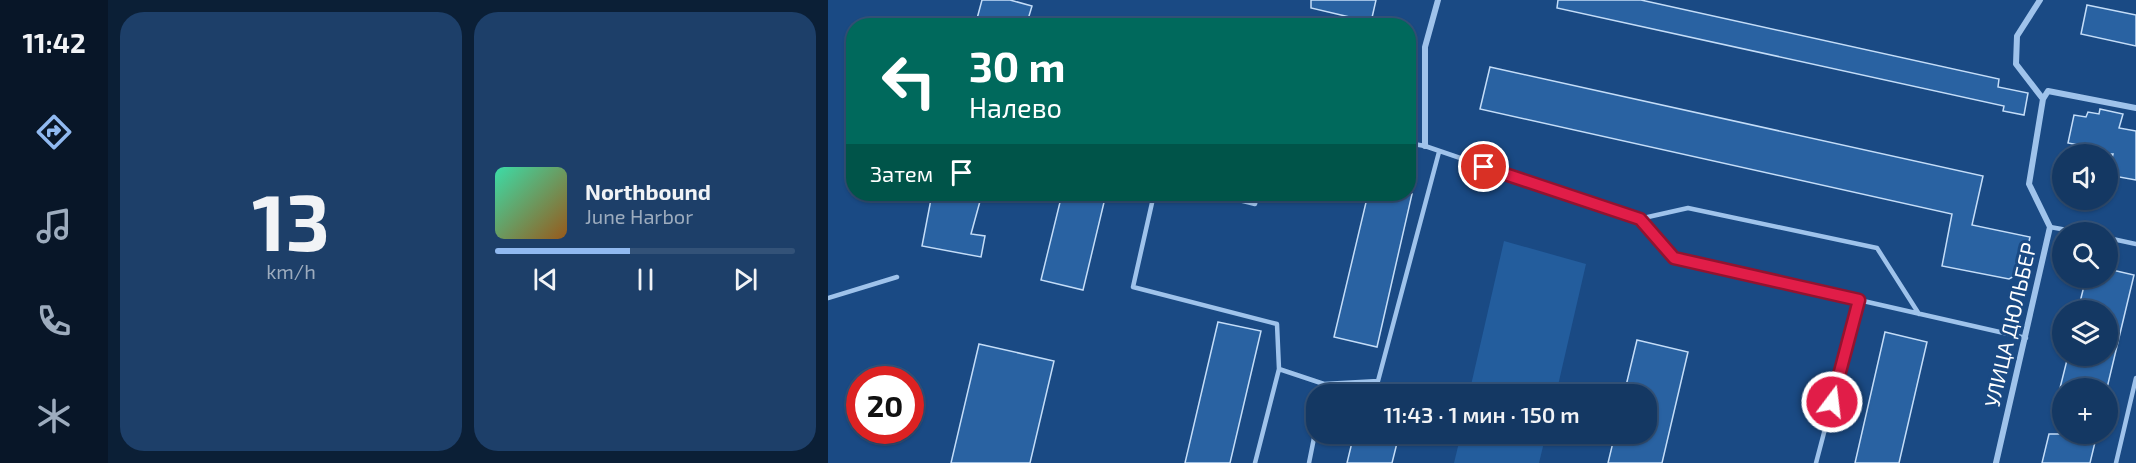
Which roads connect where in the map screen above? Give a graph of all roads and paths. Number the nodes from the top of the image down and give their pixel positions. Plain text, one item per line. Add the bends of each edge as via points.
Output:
1 (1438, 0) edge
2 (2040, 0) edge
3 (2043, 99) junction
4 (2136, 108) edge
5 (1416, 144) edge
6 (1425, 146) junction
7 (1439, 152) junction
8 (1152, 201) edge
9 (1243, 201) edge
10 (1256, 201) edge
11 (1640, 219) junction
12 (2050, 227) joint
13 (2118, 240) edge
14 (2136, 244) edge
15 (897, 277) dead end
16 (828, 298) edge
17 (1859, 300) junction
18 (1919, 314) junction
19 (2026, 338) junction
20 (1279, 369) junction
21 (2136, 378) edge
22 (1324, 384) joint
23 (1313, 444) edge
24 (1255, 463) edge
25 (1309, 463) edge
26 (1816, 463) edge
27 (1996, 463) edge
28 (2116, 463) edge

1 - 6 street via 1425,47
2 - 3 street via 2017,36 2016,64
3 - 4 street via 2048,91
3 - 12 street, УЛИЦА ДЮЛЬБЕР via 2029,184
5 - 6 lane
6 - 7 lane
7 - 11 lane
7 - 22 lane via 1378,381
8 - 20 lane via 1133,287 1277,324
9 - 10 lane
11 - 17 lane via 1674,258
11 - 18 lane via 1688,208 1877,248
12 - 19 street, УЛИЦА ДЮЛЬБЕР
13 - 14 lane
15 - 16 lane
17 - 18 lane
17 - 26 lane
18 - 19 lane
19 - 27 street, УЛИЦА ДЮЛЬБЕР
20 - 22 lane
20 - 24 lane
21 - 28 lane
23 - 25 lane

